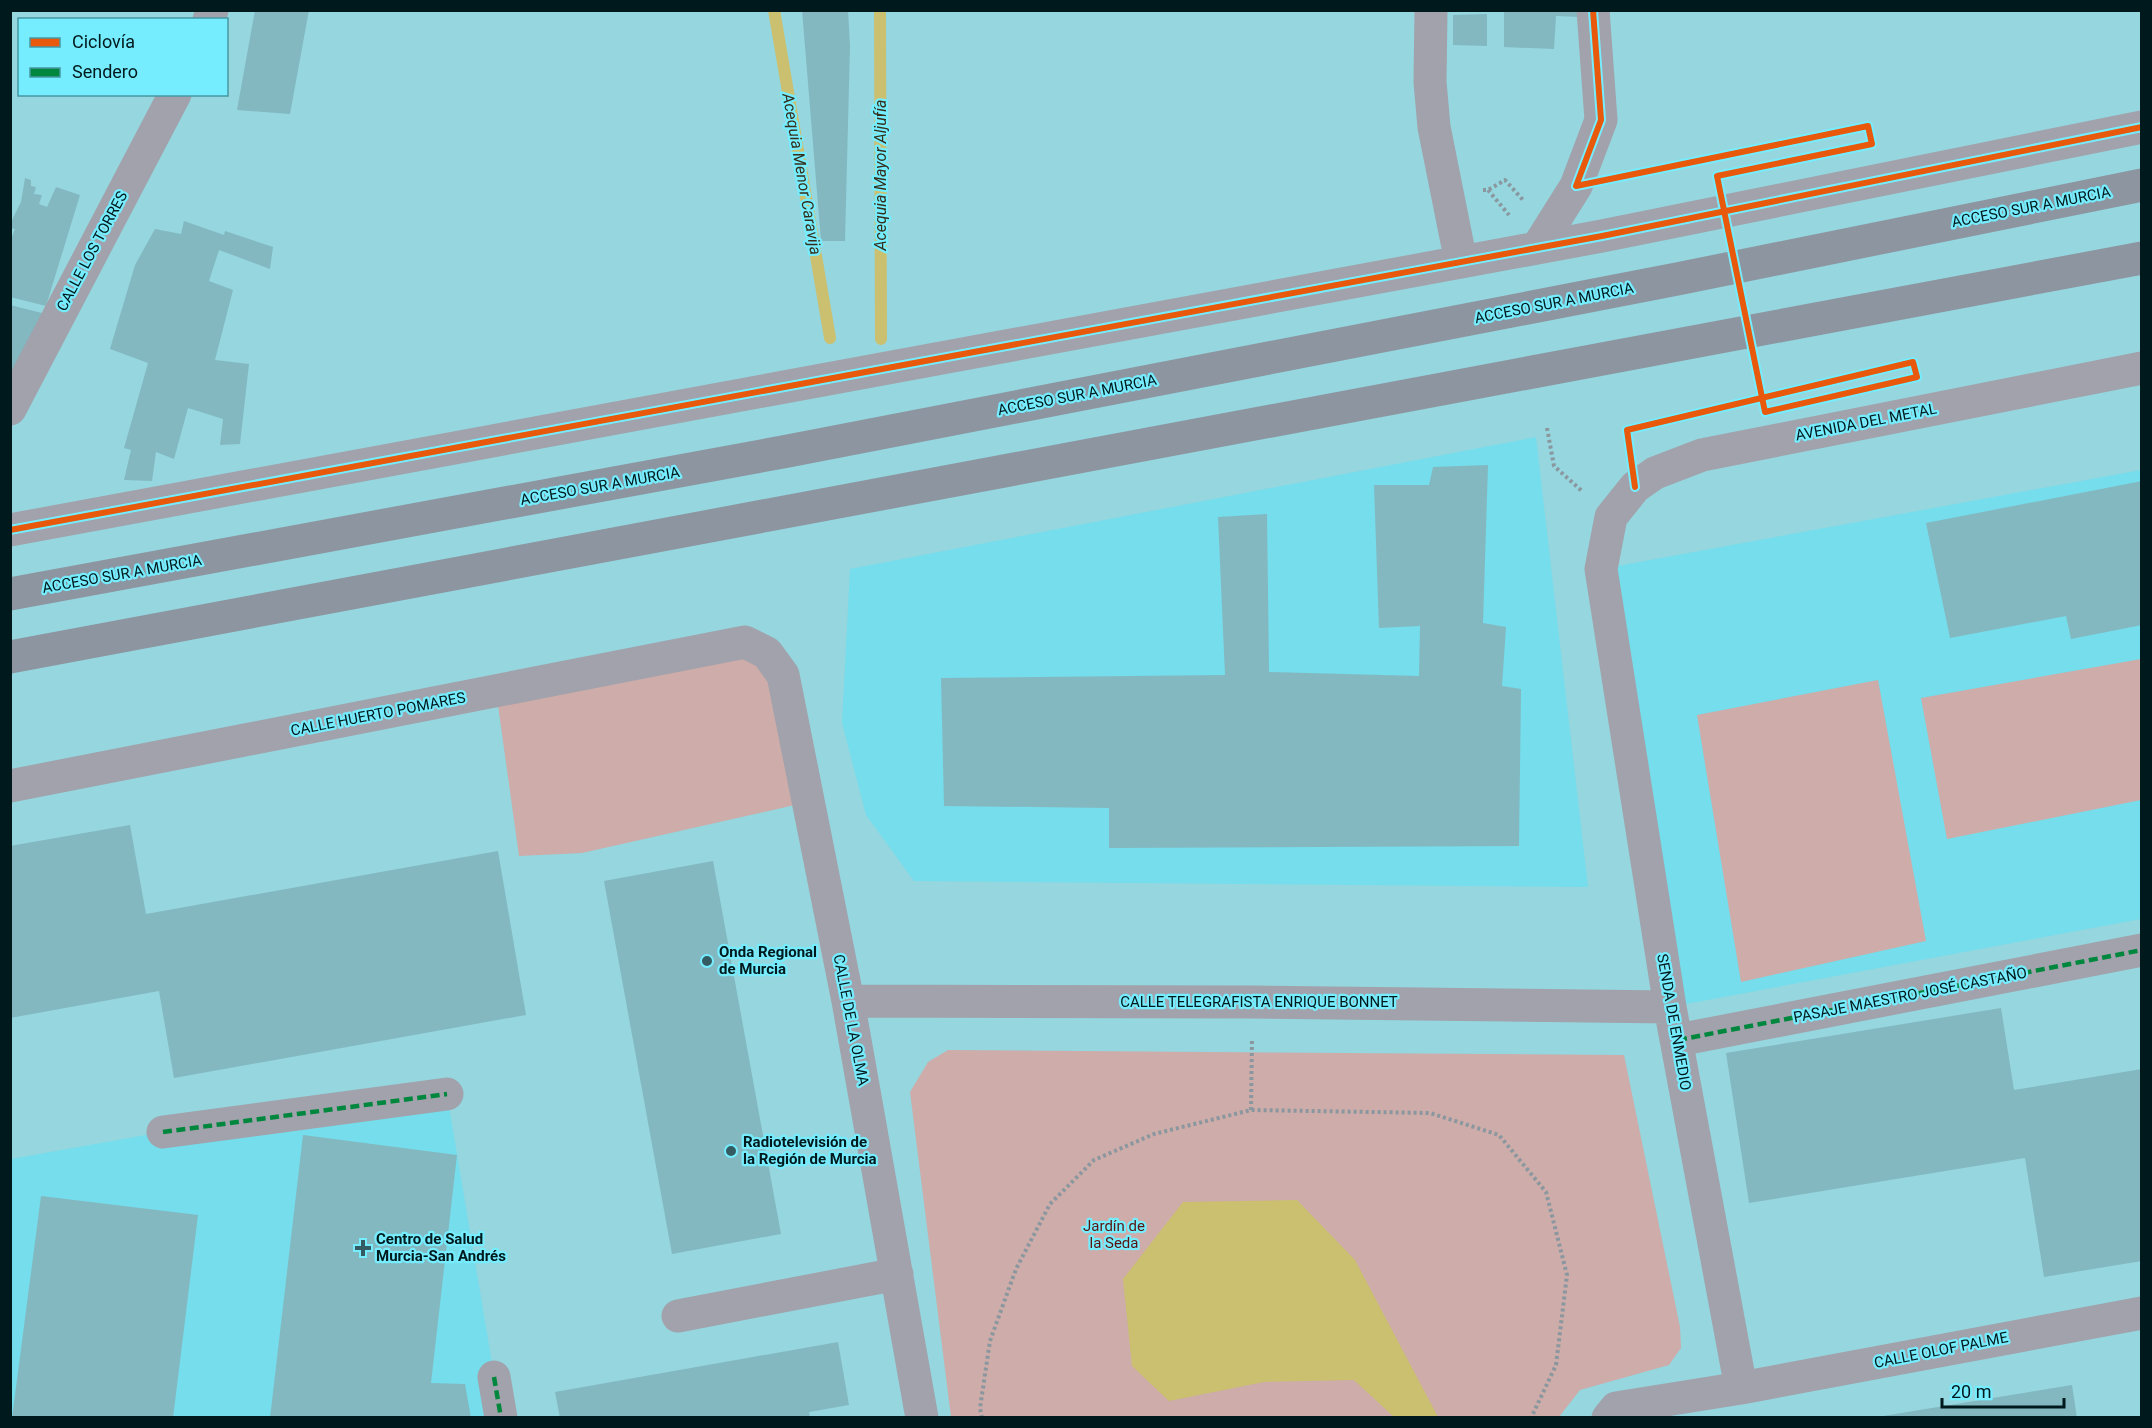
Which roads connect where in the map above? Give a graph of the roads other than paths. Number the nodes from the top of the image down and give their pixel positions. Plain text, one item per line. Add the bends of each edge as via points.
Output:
1 (1431, 10) edge
2 (1593, 10) edge
3 (175, 96) edge
4 (2142, 127) edge
5 (2142, 185) edge
6 (1537, 248) junction
7 (2142, 258) edge
8 (1461, 262) junction
9 (2142, 368) edge
10 (10, 409) edge
11 (1611, 517) joint
12 (10, 520) edge
13 (45, 524) junction
14 (10, 530) edge
15 (10, 594) edge
16 (745, 642) joint
17 (10, 657) edge
18 (10, 786) edge
19 (2142, 950) edge
20 (848, 1001) junction
21 (1670, 1007) junction
22 (1678, 1040) junction
23 (447, 1094) dead end
24 (163, 1132) dead end
25 (897, 1274) junction
26 (2142, 1313) edge
27 (678, 1316) dead end
28 (494, 1377) dead end
29 (1741, 1388) junction
30 (501, 1418) edge
31 (922, 1418) edge
32 (1608, 1418) edge

1 - 8 street via 1434,127
2 - 6 street via 1601,120 1576,186
3 - 10 street, CALLE LOS TORRES
4 - 6 street
5 - 15 highway, ACCESO SUR A MURCIA via 799,449
6 - 8 street
7 - 17 highway
8 - 13 street
9 - 11 street, AVENIDA DEL METAL via 1702,455 1655,473 1635,487
11 - 21 street, SENDA DE ENMEDIO via 1601,569
12 - 13 street
13 - 14 street
16 - 18 street, CALLE HUERTO POMARES
16 - 20 street, CALLE DE LA OLMA via 767,653 783,675
19 - 22 street, PASAJE MAESTRO JOSÉ CASTAÑO
20 - 21 street, CALLE TELEGRAFISTA ENRIQUE BONNET
20 - 25 street, CALLE DE LA OLMA
21 - 22 street, SENDA DE ENMEDIO
22 - 29 street, SENDA DE ENMEDIO
23 - 24 street
25 - 27 street
25 - 31 street, CALLE DE LA OLMA
26 - 29 street, CALLE OLOF PALME
28 - 30 street
29 - 32 street via 1616,1408

